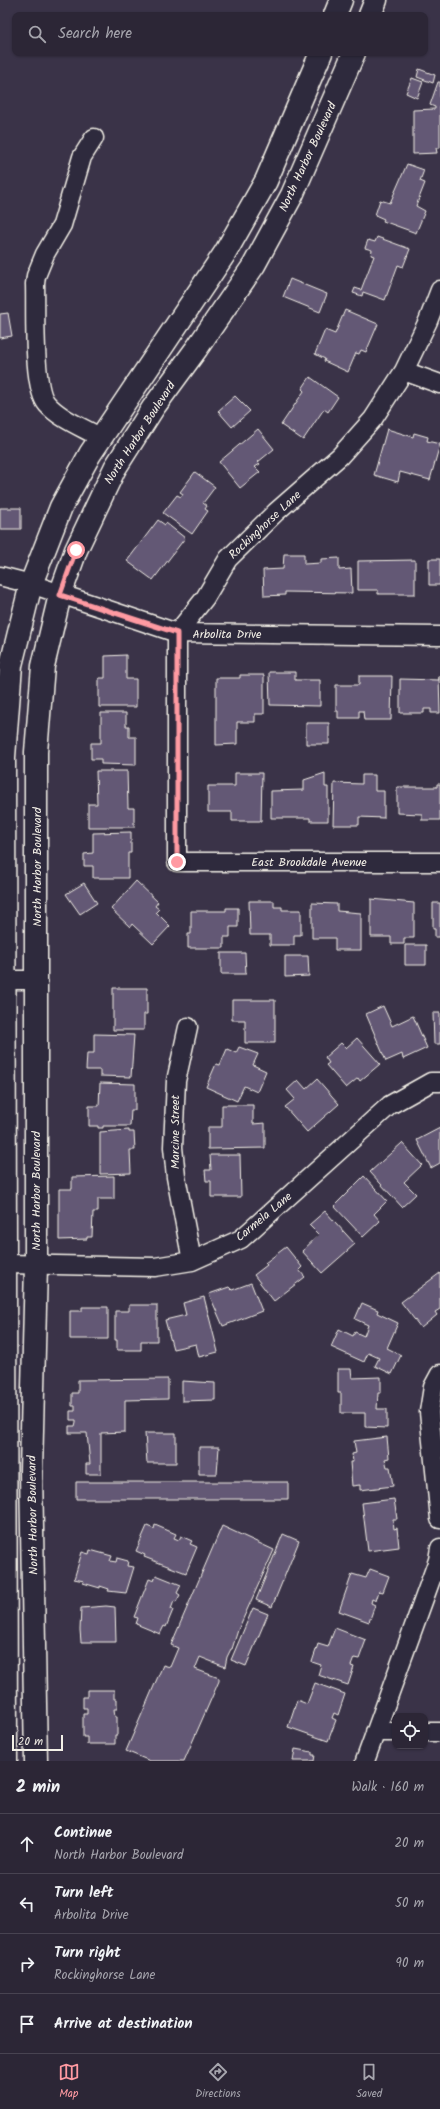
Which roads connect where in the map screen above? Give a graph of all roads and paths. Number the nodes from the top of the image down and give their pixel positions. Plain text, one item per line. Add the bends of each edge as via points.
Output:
1 (341, 0) edge
2 (376, 0) edge
3 (336, 12) edge
4 (371, 12) edge
5 (320, 56) edge
6 (353, 56) edge
7 (94, 138) dead end
8 (440, 290) edge
9 (404, 371) junction
10 (440, 384) edge
11 (101, 438) junction
12 (0, 576) edge
13 (31, 584) junction
14 (60, 595) junction
15 (177, 633) junction
16 (440, 636) edge
17 (440, 862) edge
18 (3, 980) edge
19 (37, 980) junction
20 (188, 1027) dead end
21 (440, 1082) edge
22 (192, 1261) junction
23 (6, 1264) junction
24 (36, 1264) junction
25 (440, 1374) edge
26 (440, 1519) edge
27 (440, 1548) edge
28 (375, 1732) junction
29 (392, 1732) edge
30 (428, 1732) edge
31 (440, 1732) edge
32 (6, 1761) edge
33 (36, 1761) edge
34 (365, 1761) edge

1 - 3 main road
2 - 4 main road
5 - 11 main road via 266,181 225,253
6 - 14 main road, North Harbor Boulevard via 289,202 254,265 153,408 115,468 78,543
7 - 11 street via 82,157 62,225 36,276 35,299 37,379 41,397 53,410
8 - 9 street, Rockinghorse Lane
9 - 10 street
9 - 15 street, Rockinghorse Lane via 392,392 358,437 228,559 204,598
11 - 13 main road via 61,507
12 - 13 street, Arbolita Drive
13 - 14 street, Arbolita Drive
13 - 18 main road via 12,665 4,757
14 - 15 street, Arbolita Drive
14 - 19 main road, North Harbor Boulevard via 42,666 36,752
15 - 16 street, Arbolita Drive
15 - 17 street, East Brookdale Avenue via 177,862
18 - 19 street
18 - 23 main road
19 - 24 main road, North Harbor Boulevard
20 - 22 street, Marcine Street via 176,1081 173,1147
21 - 22 street, Carmela Lane via 431,1082 390,1105 241,1239
22 - 24 street, Carmela Lane via 155,1267
23 - 24 street, Carmela Lane
23 - 32 main road
24 - 33 main road, North Harbor Boulevard via 31,1471
25 - 26 street via 433,1387 429,1412
27 - 28 street via 438,1560
28 - 29 street
28 - 34 street
30 - 31 street

